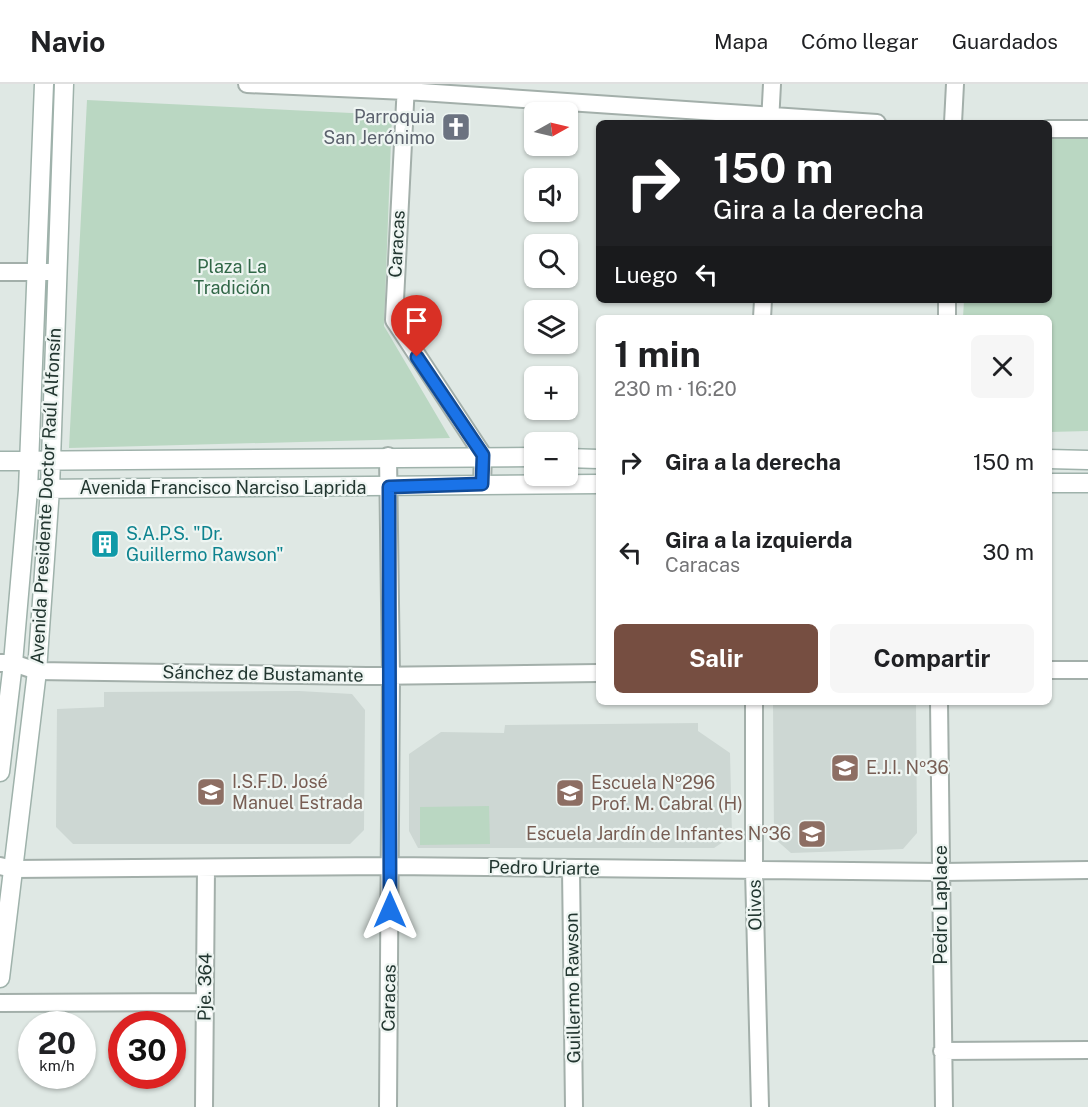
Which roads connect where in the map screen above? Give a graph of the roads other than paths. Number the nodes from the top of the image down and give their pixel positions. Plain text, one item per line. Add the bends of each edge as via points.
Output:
1 (44, 84) edge
2 (64, 84) edge
3 (247, 84) edge
4 (772, 84) edge
5 (955, 84) edge
6 (406, 87) edge
7 (770, 119) edge
8 (797, 120) edge
9 (953, 120) edge
10 (1052, 129) edge
11 (1088, 129) edge
12 (0, 272) edge
13 (34, 272) junction
14 (57, 272) junction
15 (483, 455) junction
16 (388, 456) junction
17 (524, 457) edge
18 (578, 458) edge
19 (596, 459) edge
20 (1052, 459) edge
21 (1088, 460) edge
22 (0, 461) edge
23 (29, 461) junction
24 (50, 462) junction
25 (1052, 483) edge
26 (1088, 483) edge
27 (482, 484) junction
28 (596, 484) edge
29 (389, 487) junction
30 (50, 489) junction
31 (28, 490) junction
32 (7, 663) edge
33 (1052, 670) edge
34 (1088, 670) edge
35 (37, 671) junction
36 (596, 673) edge
37 (391, 676) junction
38 (754, 705) edge
39 (939, 705) edge
40 (0, 772) edge
41 (390, 866) junction
42 (7, 868) edge
43 (206, 868) junction
44 (572, 869) junction
45 (754, 870) junction
46 (1088, 870) edge
47 (941, 872) junction
48 (0, 978) edge
49 (204, 1002) junction
50 (0, 1003) edge
51 (1088, 1050) edge
52 (942, 1051) junction
53 (204, 1107) edge
54 (388, 1107) edge
55 (574, 1107) edge
56 (760, 1107) edge
57 (944, 1107) edge

1 - 13 main road, Avenida Presidente Doctor Raúl Alfonsín
2 - 14 main road, Avenida Presidente Doctor Raúl Alfonsín
3 - 6 street
4 - 7 street
5 - 9 street
6 - 7 street
6 - 15 street, Caracas via 394,321
7 - 8 street
10 - 11 street
12 - 13 street
13 - 14 street
13 - 23 main road, Avenida Presidente Doctor Raúl Alfonsín
14 - 24 main road, Avenida Presidente Doctor Raúl Alfonsín
15 - 16 main road, Avenida Francisco Narciso Laprida
15 - 17 main road, Avenida Francisco Narciso Laprida
15 - 27 street
16 - 24 main road, Avenida Francisco Narciso Laprida
16 - 29 street, Caracas
18 - 19 main road
20 - 21 main road
22 - 23 main road, Avenida Francisco Narciso Laprida
23 - 24 main road, Avenida Francisco Narciso Laprida
23 - 31 main road, Avenida Presidente Doctor Raúl Alfonsín
24 - 30 main road, Avenida Presidente Doctor Raúl Alfonsín
25 - 26 main road
27 - 28 main road, Avenida Francisco Narciso Laprida
27 - 29 main road, Avenida Francisco Narciso Laprida
29 - 30 main road, Avenida Francisco Narciso Laprida
29 - 37 street, Caracas
30 - 31 main road, Avenida Francisco Narciso Laprida
30 - 35 main road, Avenida Presidente Doctor Raúl Alfonsín
31 - 32 main road, Avenida Presidente Doctor Raúl Alfonsín
32 - 35 street, Sánchez de Bustamante
32 - 40 main road, Avenida Presidente Doctor Raúl Alfonsín
33 - 34 street
35 - 37 street, Sánchez de Bustamante
35 - 42 main road, Avenida Presidente Doctor Raúl Alfonsín
36 - 37 street, Sánchez de Bustamante
37 - 41 street, Caracas
38 - 45 street, Olivos
39 - 47 street, Pedro Laplace
41 - 43 street, Pedro Uriarte
41 - 44 street, Pedro Uriarte
41 - 54 street, Caracas
42 - 43 street, Pedro Uriarte
42 - 48 main road, Avenida Presidente Doctor Raúl Alfonsín
43 - 49 street, Pje. 364
44 - 45 street, Pedro Uriarte
44 - 55 street, Guillermo Rawson
45 - 47 street, Pedro Uriarte
45 - 56 street, Olivos
46 - 47 street, Pedro Uriarte
47 - 52 street, Pedro Laplace
49 - 50 street
49 - 53 street, Pje. 364
51 - 52 street
52 - 57 street, Pedro Laplace

